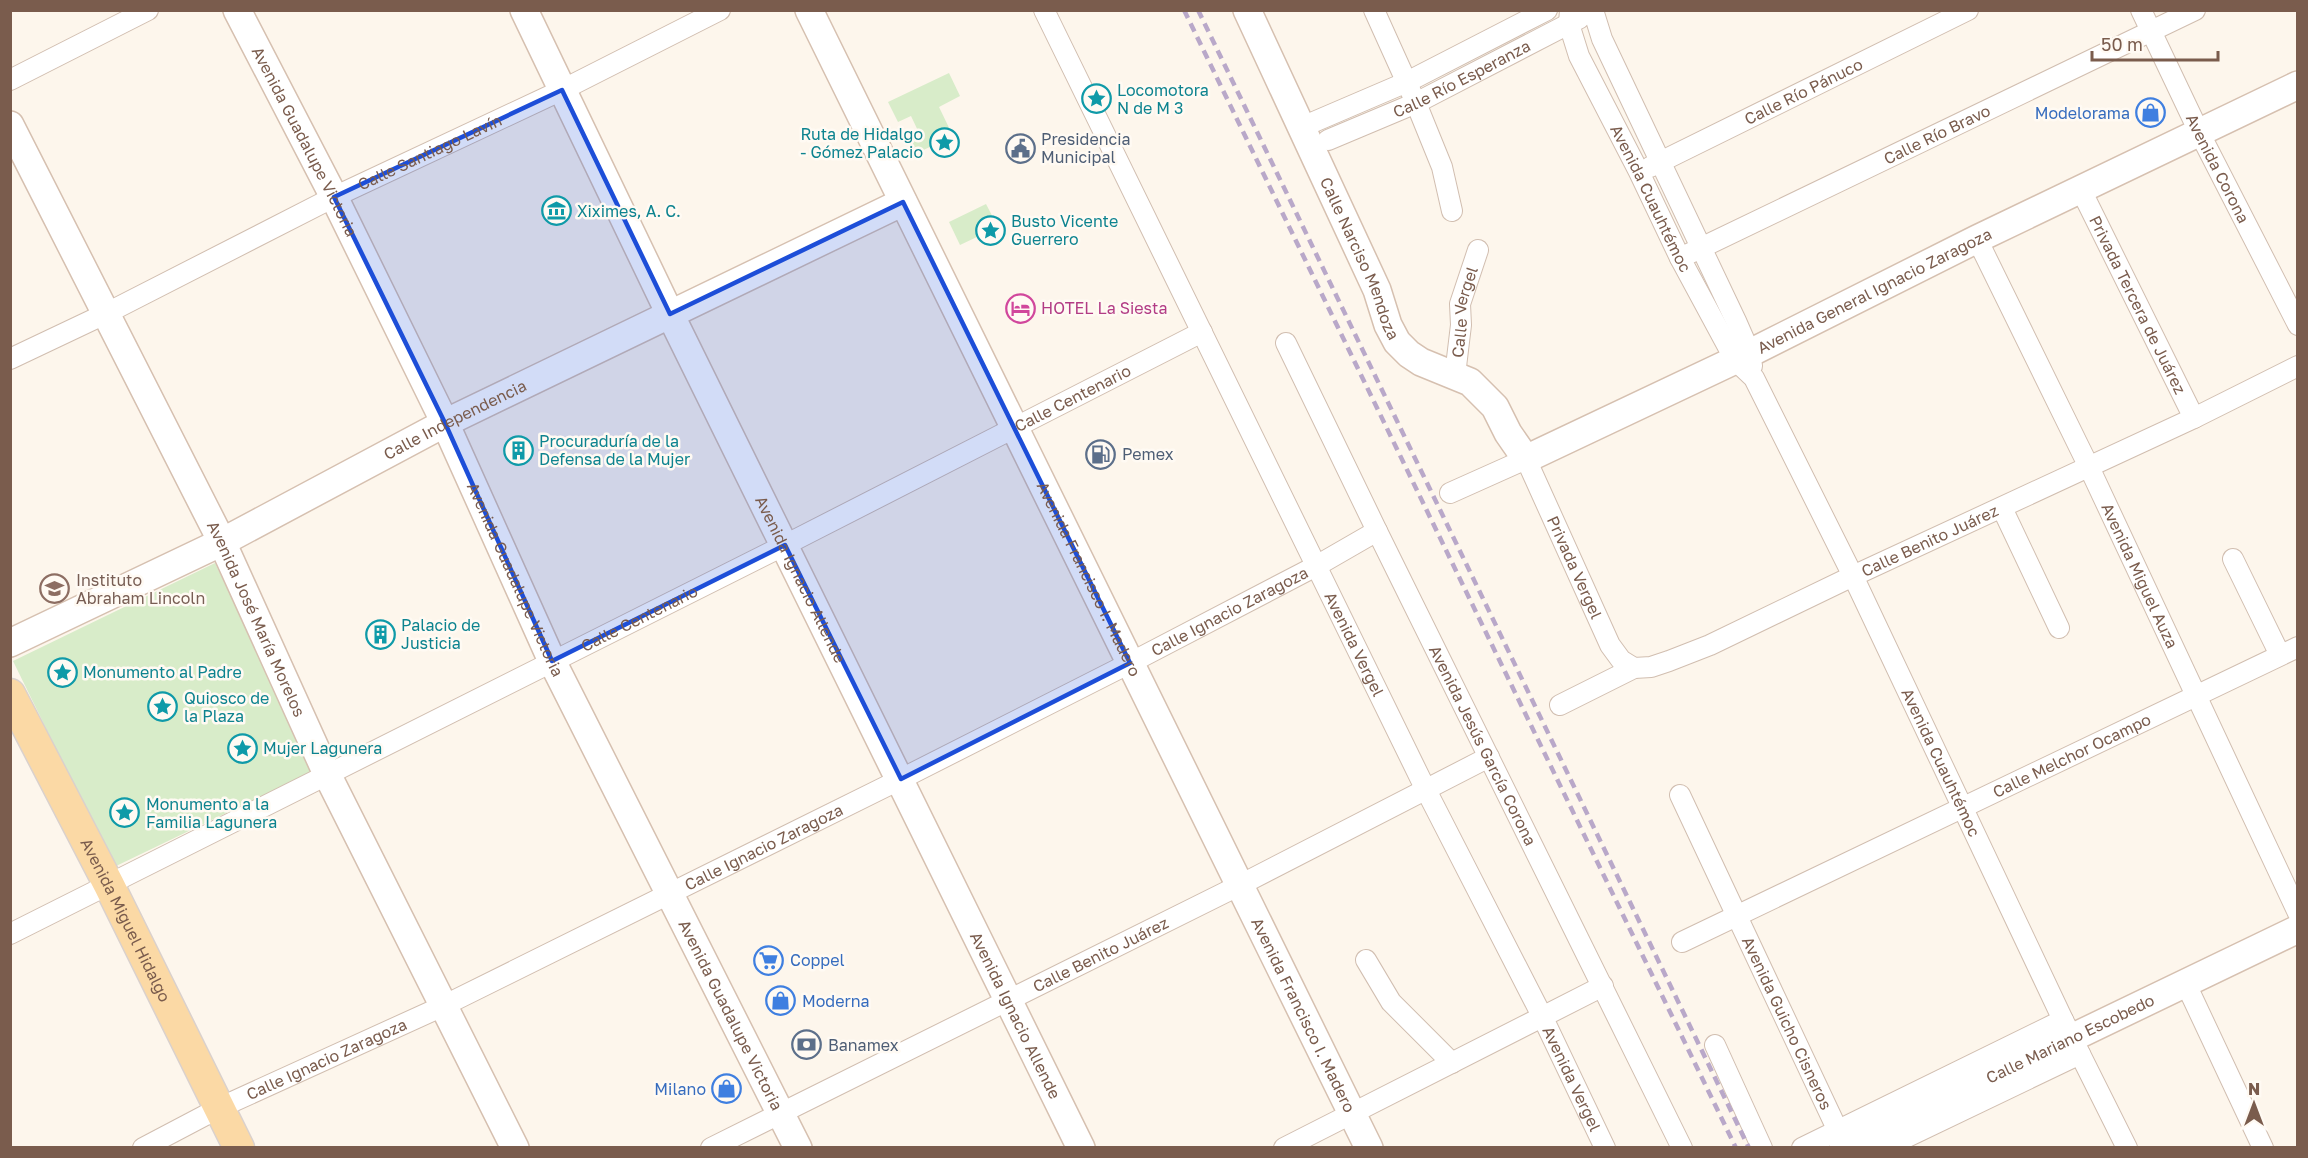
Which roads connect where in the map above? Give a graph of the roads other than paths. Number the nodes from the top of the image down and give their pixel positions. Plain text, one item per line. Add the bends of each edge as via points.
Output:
1 (148, 10) edge
2 (237, 10) edge
3 (524, 10) edge
4 (720, 10) edge
5 (809, 10) edge
6 (1044, 10) edge
7 (1247, 10) edge
8 (1374, 10) edge
9 (1547, 10) edge
10 (1968, 10) edge
11 (2141, 10) edge
12 (2195, 10) edge
13 (1593, 11) edge
14 (125, 16) edge
15 (1569, 17) edge
16 (2151, 32) junction
17 (10, 80) edge
18 (1407, 82) junction
19 (2298, 85) edge
20 (562, 90) junction
21 (1416, 103) junction
22 (10, 125) edge
23 (1302, 127) junction
24 (2199, 132) junction
25 (1328, 140) dead end
26 (1661, 162) junction
27 (1639, 172) junction
28 (2081, 190) junction
29 (334, 197) junction
30 (903, 202) junction
31 (1452, 211) dead end
32 (1977, 239) junction
33 (1702, 247) junction
34 (1478, 250) dead end
35 (1680, 258) junction
36 (107, 313) junction
37 (670, 314) junction
38 (2298, 325) edge
39 (1202, 332) junction
40 (1286, 343) dead end
41 (10, 359) edge
42 (1746, 364) junction
43 (2298, 366) edge
44 (1455, 375) junction
45 (2193, 418) junction
46 (445, 423) junction
47 (1015, 429) junction
48 (1526, 459) junction
49 (2089, 467) junction
50 (1450, 493) dead end
51 (2002, 508) junction
52 (1377, 531) junction
53 (222, 542) junction
54 (785, 545) junction
55 (2233, 559) dead end
56 (1318, 565) junction
57 (1853, 576) junction
58 (2059, 628) dead end
59 (10, 643) edge
60 (2289, 651) edge
61 (552, 661) junction
62 (1130, 663) junction
63 (1634, 668) junction
64 (10, 694) edge
65 (2196, 695) junction
66 (1560, 705) dead end
67 (1489, 757) junction
68 (327, 774) junction
69 (901, 779) junction
70 (1425, 788) junction
71 (1680, 795) dead end
72 (1962, 809) junction
73 (109, 885) junction
74 (1240, 885) junction
75 (669, 893) junction
76 (2298, 913) edge
77 (1737, 916) junction
78 (2298, 929) edge
79 (10, 934) edge
80 (1682, 942) dead end
81 (1366, 960) dead end
82 (2185, 982) junction
83 (1603, 986) junction
84 (1009, 999) junction
85 (443, 1006) junction
86 (1542, 1018) junction
87 (2071, 1037) junction
88 (1715, 1045) dead end
89 (1452, 1063) junction
90 (219, 1108) junction
91 (780, 1112) junction
92 (1353, 1114) junction
93 (1840, 1139) edge
94 (143, 1148) edge
95 (239, 1148) edge
96 (515, 1148) edge
97 (711, 1148) edge
98 (798, 1148) edge
99 (1081, 1148) edge
100 (1284, 1148) edge
101 (1369, 1148) edge
102 (1605, 1148) edge
103 (1682, 1148) edge
104 (1762, 1148) edge
105 (1802, 1148) edge
106 (1884, 1148) edge
107 (2127, 1148) edge
108 (2264, 1148) edge

1 - 14 street
2 - 29 main road, Avenida Guadalupe Victoria
3 - 20 main road, Avenida Ignacio Allende
4 - 20 street, Calle Santiago Lavín
5 - 30 main road, Avenida Francisco I. Madero
6 - 39 street, Avenida Vergel
7 - 23 main road, Calle Narciso Mendoza
8 - 18 street
9 - 18 street, Calle Río Esperanza
10 - 26 street, Calle Río Pánuco
11 - 16 street, Avenida Corona
12 - 16 street, Calle Río Bravo
13 - 15 street, Calle Río Esperanza
13 - 26 street, Avenida Cuauhtémoc via 1602,39
14 - 17 street
15 - 21 street, Calle Río Esperanza
15 - 27 street, Avenida Cuauhtémoc via 1579,56
16 - 24 street, Avenida Corona
16 - 33 street, Calle Río Bravo
18 - 21 street
18 - 23 street, Calle Río Esperanza
19 - 24 main road, Avenida General Ignacio Zaragoza
20 - 29 street, Calle Santiago Lavín
20 - 37 main road, Avenida Ignacio Allende
21 - 25 street, Calle Río Esperanza
21 - 31 street via 1442,167
22 - 36 main road, Avenida José María Morelos
23 - 44 main road, Calle Narciso Mendoza via 1397,342 1421,362
24 - 28 main road, Avenida General Ignacio Zaragoza
24 - 38 street, Avenida Corona
26 - 27 street, Calle Río Pánuco
26 - 33 street, Avenida Cuauhtémoc
27 - 35 street, Avenida Cuauhtémoc
28 - 32 main road, Avenida General Ignacio Zaragoza
28 - 45 street, Privada Tercera de Juárez
29 - 36 street, Calle Santiago Lavín
29 - 46 main road, Avenida Guadalupe Victoria
30 - 37 main road, Calle Independencia
30 - 47 main road, Avenida Francisco I. Madero
32 - 42 main road, Avenida General Ignacio Zaragoza
32 - 49 street, Avenida Miguel Auza
33 - 35 street, Calle Río Bravo
33 - 42 street, Avenida Cuauhtémoc
34 - 44 street, Calle Vergel via 1460,304
35 - 42 street, Avenida Cuauhtémoc
36 - 41 street, Calle Santiago Lavín
36 - 53 main road, Avenida José María Morelos
37 - 46 main road, Calle Independencia
37 - 54 main road, Avenida Ignacio Allende
39 - 47 street, Calle Centenario
39 - 56 street, Avenida Vergel
40 - 52 street, Avenida Jesús García Corona
42 - 48 main road, Avenida General Ignacio Zaragoza
42 - 57 street, Avenida Cuauhtémoc
43 - 45 street, Calle Benito Juárez
44 - 48 main road, Calle Narciso Mendoza via 1470,382 1495,407
45 - 49 street, Calle Benito Juárez
46 - 53 main road, Calle Independencia
46 - 61 main road, Avenida Guadalupe Victoria
47 - 54 street, Calle Centenario
47 - 62 main road, Avenida Francisco I. Madero
48 - 50 street, Avenida General Ignacio Zaragoza
48 - 63 street, Privada Vergel via 1610,645 1621,660
49 - 51 street, Calle Benito Juárez
49 - 65 street, Avenida Miguel Auza
51 - 57 street, Calle Benito Juárez
51 - 58 street
52 - 56 street, Calle Ignacio Zaragoza
52 - 67 street, Avenida Jesús García Corona
53 - 59 main road, Calle Independencia
53 - 68 main road, Avenida José María Morelos
54 - 61 street, Calle Centenario
54 - 69 main road, Avenida Ignacio Allende
55 - 60 street
56 - 62 street, Calle Ignacio Zaragoza
56 - 70 street, Avenida Vergel
57 - 63 street, Calle Benito Juárez via 1710,645 1669,662
57 - 72 street, Avenida Cuauhtémoc
60 - 65 street, Calle Melchor Ocampo
61 - 68 street, Calle Centenario
61 - 75 main road, Avenida Guadalupe Victoria
62 - 69 street, Calle Ignacio Zaragoza
62 - 74 main road, Avenida Francisco I. Madero
63 - 66 street, Calle Benito Juárez
64 - 73 main road, Avenida Miguel Hidalgo
65 - 72 street, Calle Melchor Ocampo
65 - 76 street, Avenida Miguel Auza
67 - 70 street, Calle Benito Juárez
67 - 83 street, Avenida Jesús García Corona
68 - 73 street, Calle Centenario
68 - 85 main road, Avenida José María Morelos
69 - 75 street, Calle Ignacio Zaragoza
69 - 84 main road, Avenida Ignacio Allende
70 - 74 street, Calle Benito Juárez
70 - 86 street, Avenida Vergel
71 - 77 street, Avenida Guicho Cisneros
72 - 77 street, Calle Melchor Ocampo
72 - 87 street, Avenida Cuauhtémoc
73 - 79 street, Calle Centenario
73 - 90 main road, Avenida Miguel Hidalgo
74 - 84 street, Calle Benito Juárez
74 - 92 main road, Avenida Francisco I. Madero
75 - 85 street, Calle Ignacio Zaragoza
75 - 91 main road, Avenida Guadalupe Victoria
77 - 80 street, Calle Melchor Ocampo
77 - 93 street, Avenida Guicho Cisneros
78 - 82 main road, Calle Mariano Escobedo
81 - 89 street via 1391,1002
82 - 87 main road, Calle Mariano Escobedo
82 - 108 street
83 - 86 street
83 - 103 street, Avenida Jesús García Corona
84 - 91 street, Calle Benito Juárez
84 - 99 main road, Avenida Ignacio Allende
85 - 90 street, Calle Ignacio Zaragoza
85 - 96 main road, Avenida José María Morelos
86 - 89 street
86 - 102 street, Avenida Vergel
87 - 93 main road, Calle Mariano Escobedo
87 - 106 street
87 - 107 street, Avenida Cuauhtémoc
88 - 104 street
89 - 92 street
90 - 94 street, Calle Ignacio Zaragoza
90 - 95 main road, Avenida Miguel Hidalgo
91 - 97 street, Calle Benito Juárez
91 - 98 main road, Avenida Guadalupe Victoria
92 - 100 street
92 - 101 main road, Avenida Francisco I. Madero
93 - 105 street

